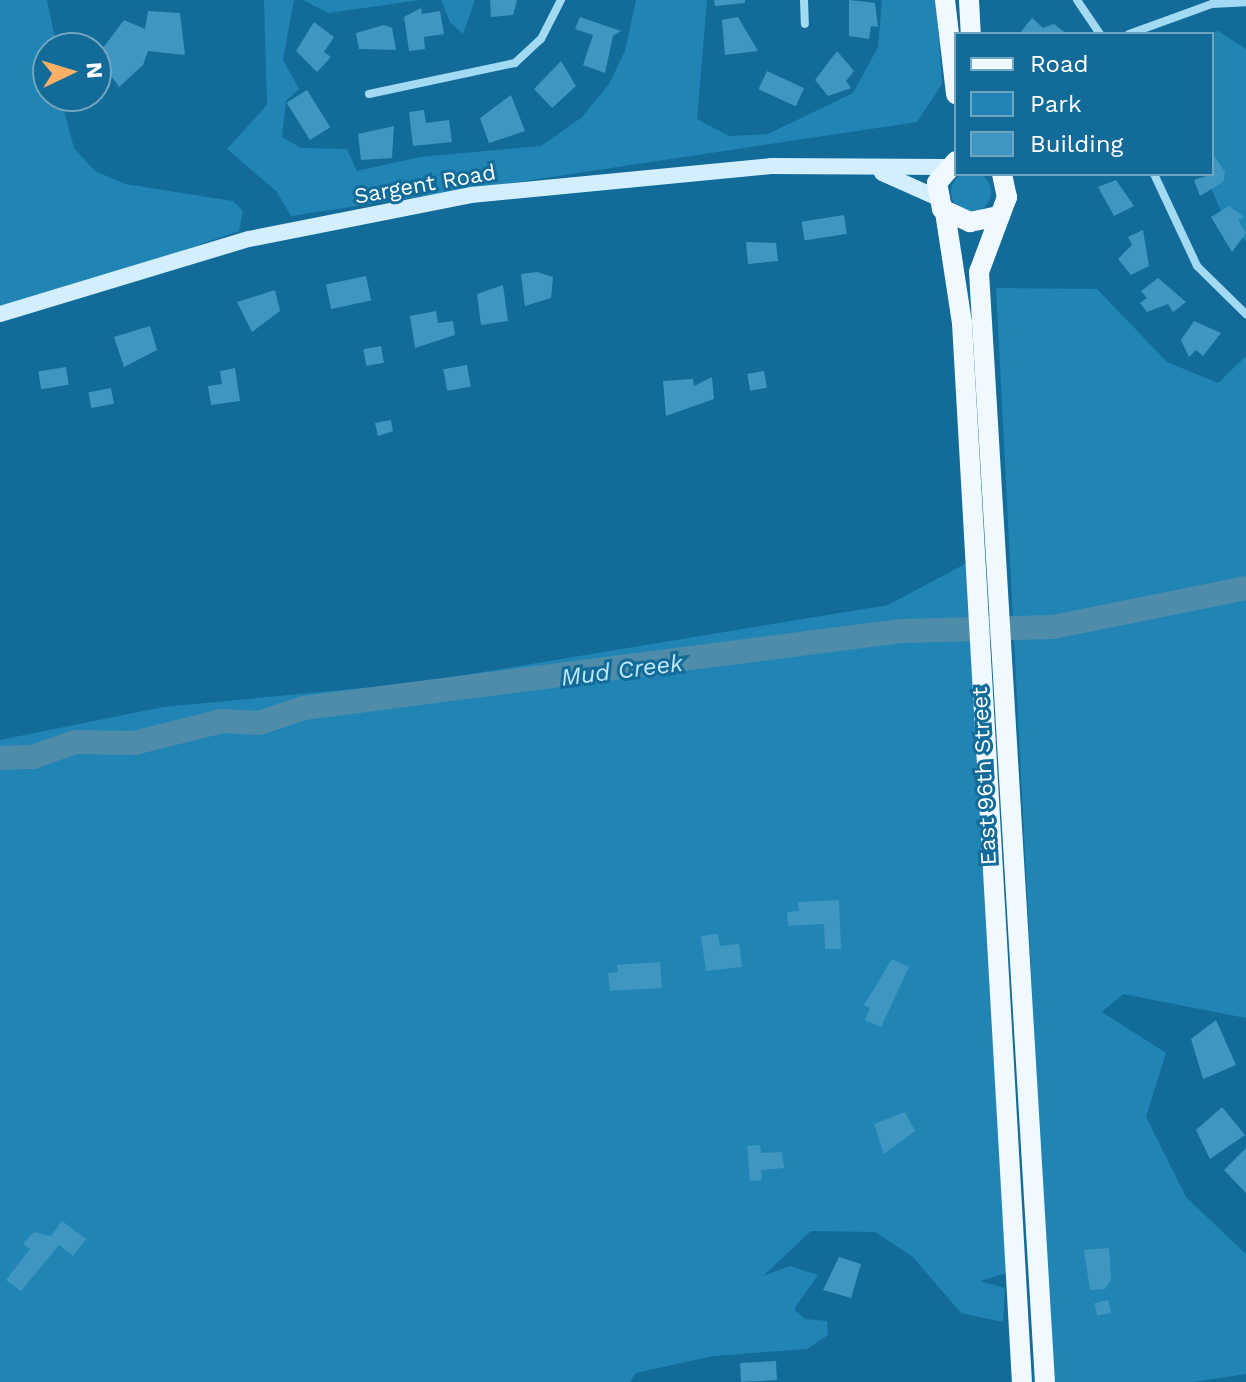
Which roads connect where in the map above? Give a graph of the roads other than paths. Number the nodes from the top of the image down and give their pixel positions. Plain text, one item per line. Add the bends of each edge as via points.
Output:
1 (561, 0) edge
2 (804, 0) edge
3 (945, 0) edge
4 (969, 0) edge
5 (1077, 0) edge
6 (1246, 2) edge
7 (805, 24) dead end
8 (971, 32) edge
9 (1099, 32) edge
10 (1135, 32) edge
11 (954, 77) edge
12 (369, 94) dead end
13 (952, 159) edge
14 (869, 168) junction
15 (1002, 176) edge
16 (1155, 176) edge
17 (941, 205) junction
18 (998, 216) junction
19 (0, 314) edge
20 (1246, 314) edge
21 (987, 578) junction
22 (992, 672) junction
23 (1022, 1382) edge
24 (1045, 1382) edge

1 - 12 street via 541,39 515,63
2 - 7 street
3 - 11 main road
4 - 8 main road
5 - 9 street
6 - 10 street via 1212,4
13 - 14 street, Sargent Road
13 - 17 main road, East 96th Street
14 - 17 street, Sargent Road
14 - 19 street, Sargent Road via 746,167 471,195 249,239
15 - 18 main road, East 96th Street via 1007,197
16 - 20 street via 1197,266
17 - 18 main road via 970,222
17 - 21 main road, East 96th Street via 958,270
18 - 21 main road, East 96th Street via 979,264
21 - 22 main road, East 96th Street
22 - 23 main road, East 96th Street
22 - 24 main road, East 96th Street

